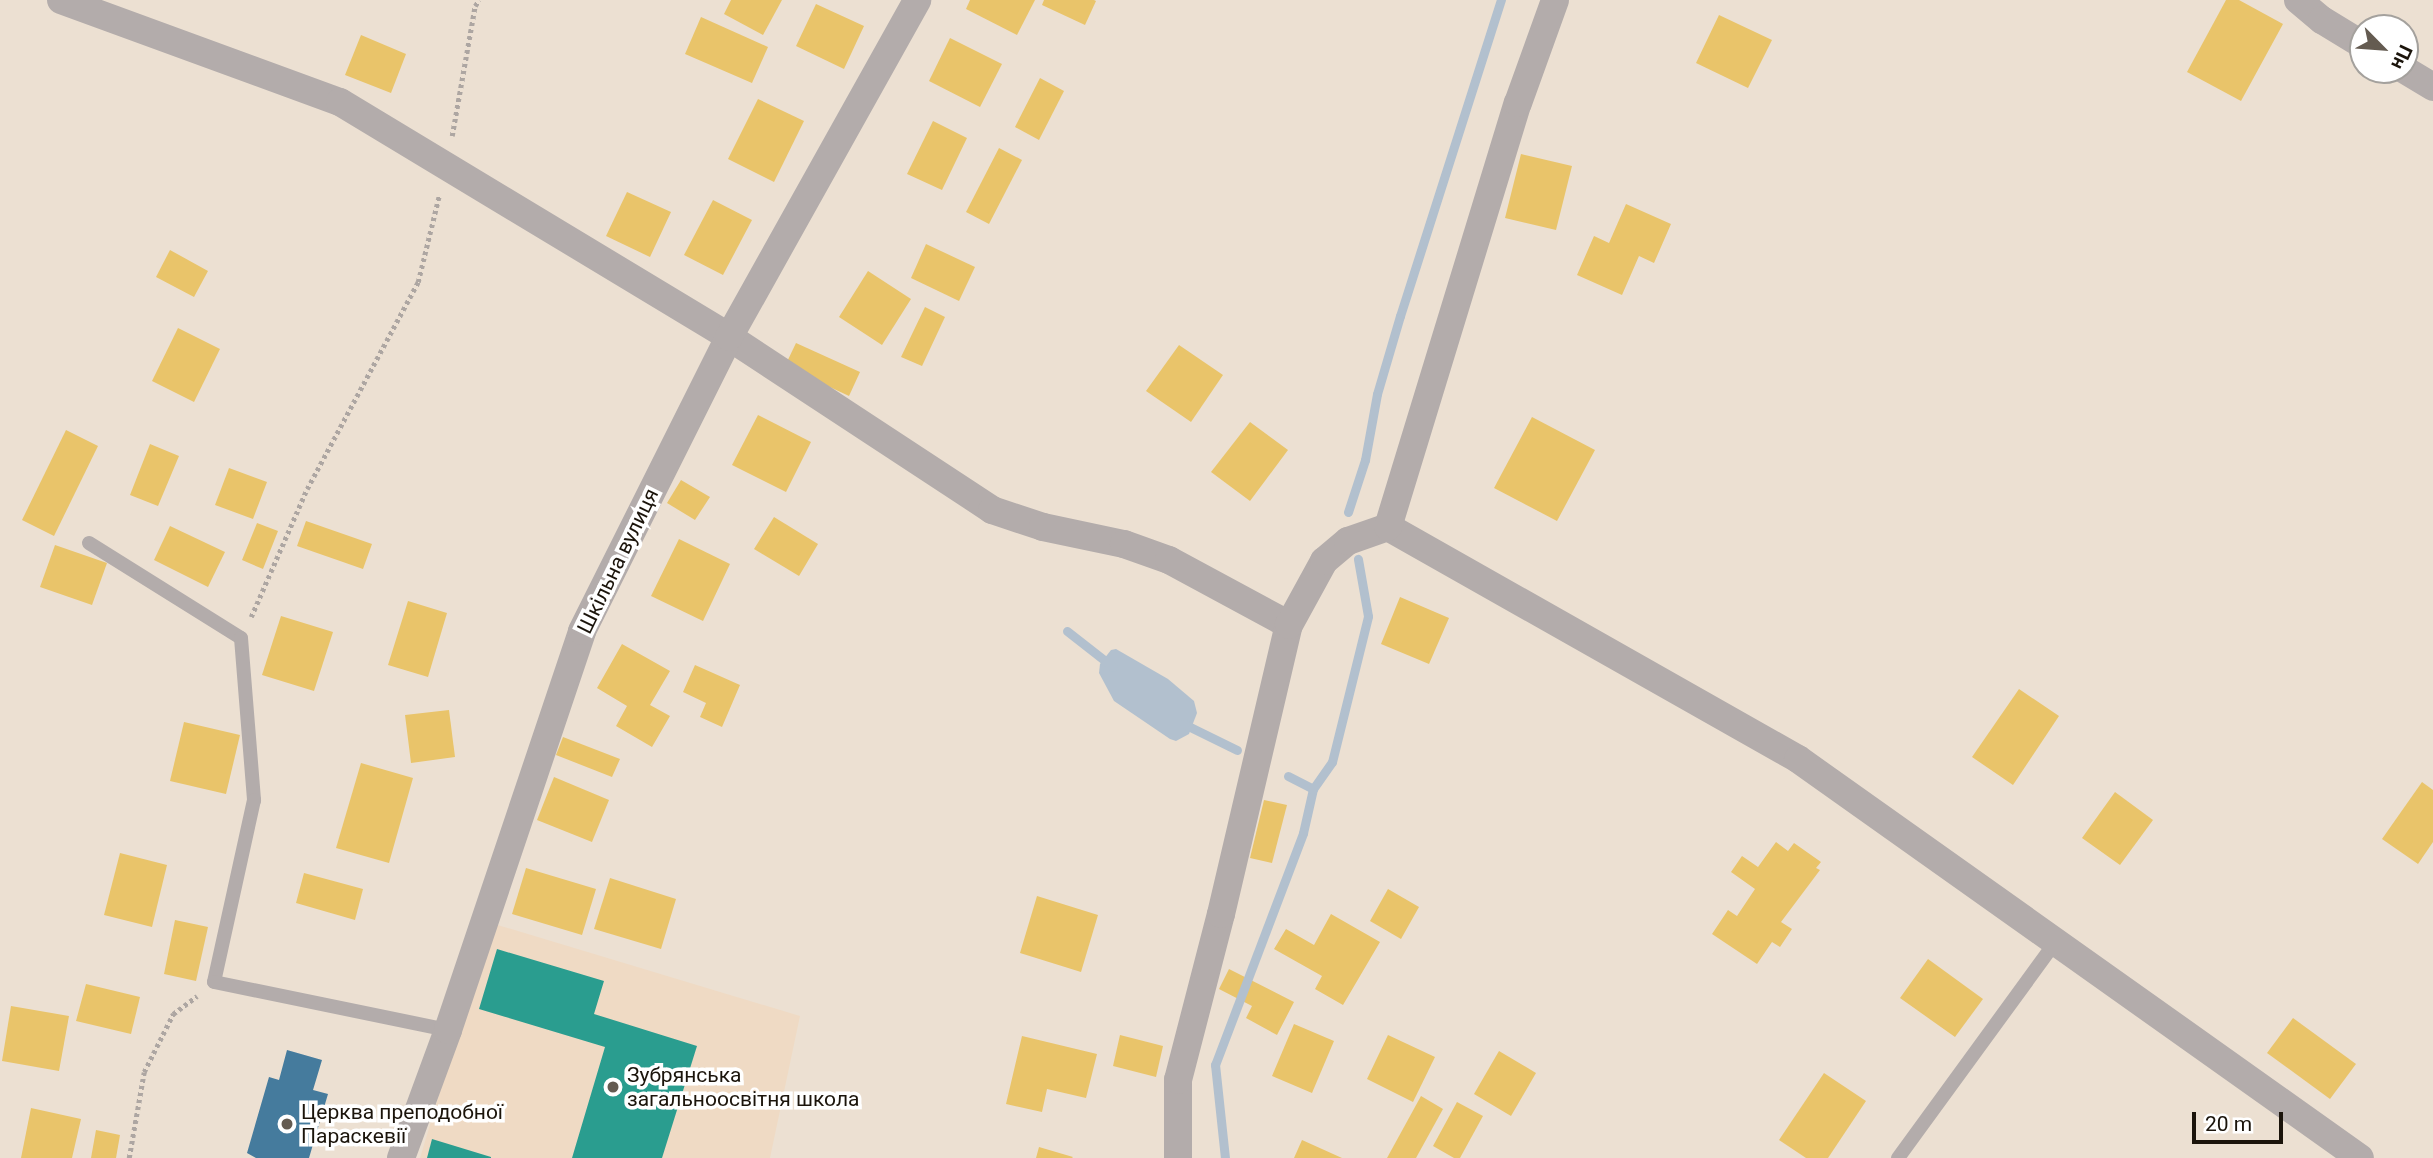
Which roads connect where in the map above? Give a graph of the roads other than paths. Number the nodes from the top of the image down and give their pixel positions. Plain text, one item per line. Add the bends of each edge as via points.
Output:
1 (61, 0) edge
2 (918, 0) edge
3 (1555, 0) edge
4 (2298, 0) edge
5 (2349, 36) edge
6 (729, 337) junction
7 (1388, 527) junction
8 (89, 543) dead end
9 (1289, 625) junction
10 (2056, 941) junction
11 (448, 1030) junction
12 (401, 1158) edge
13 (1178, 1158) edge
14 (1898, 1158) edge
15 (2360, 1158) edge

1 - 6 street via 340,102
2 - 6 street, Шкільна вулиця
3 - 7 street via 1518,103
4 - 5 street
6 - 9 street via 992,510 1169,560
6 - 11 street, Шкільна вулиця via 582,631
7 - 9 street via 1348,541 1324,561
7 - 10 street via 1798,759
8 - 11 lane via 241,638 254,800 214,982
9 - 13 street via 1178,1080
10 - 14 lane
10 - 15 street
11 - 12 street, Шкільна вулиця

